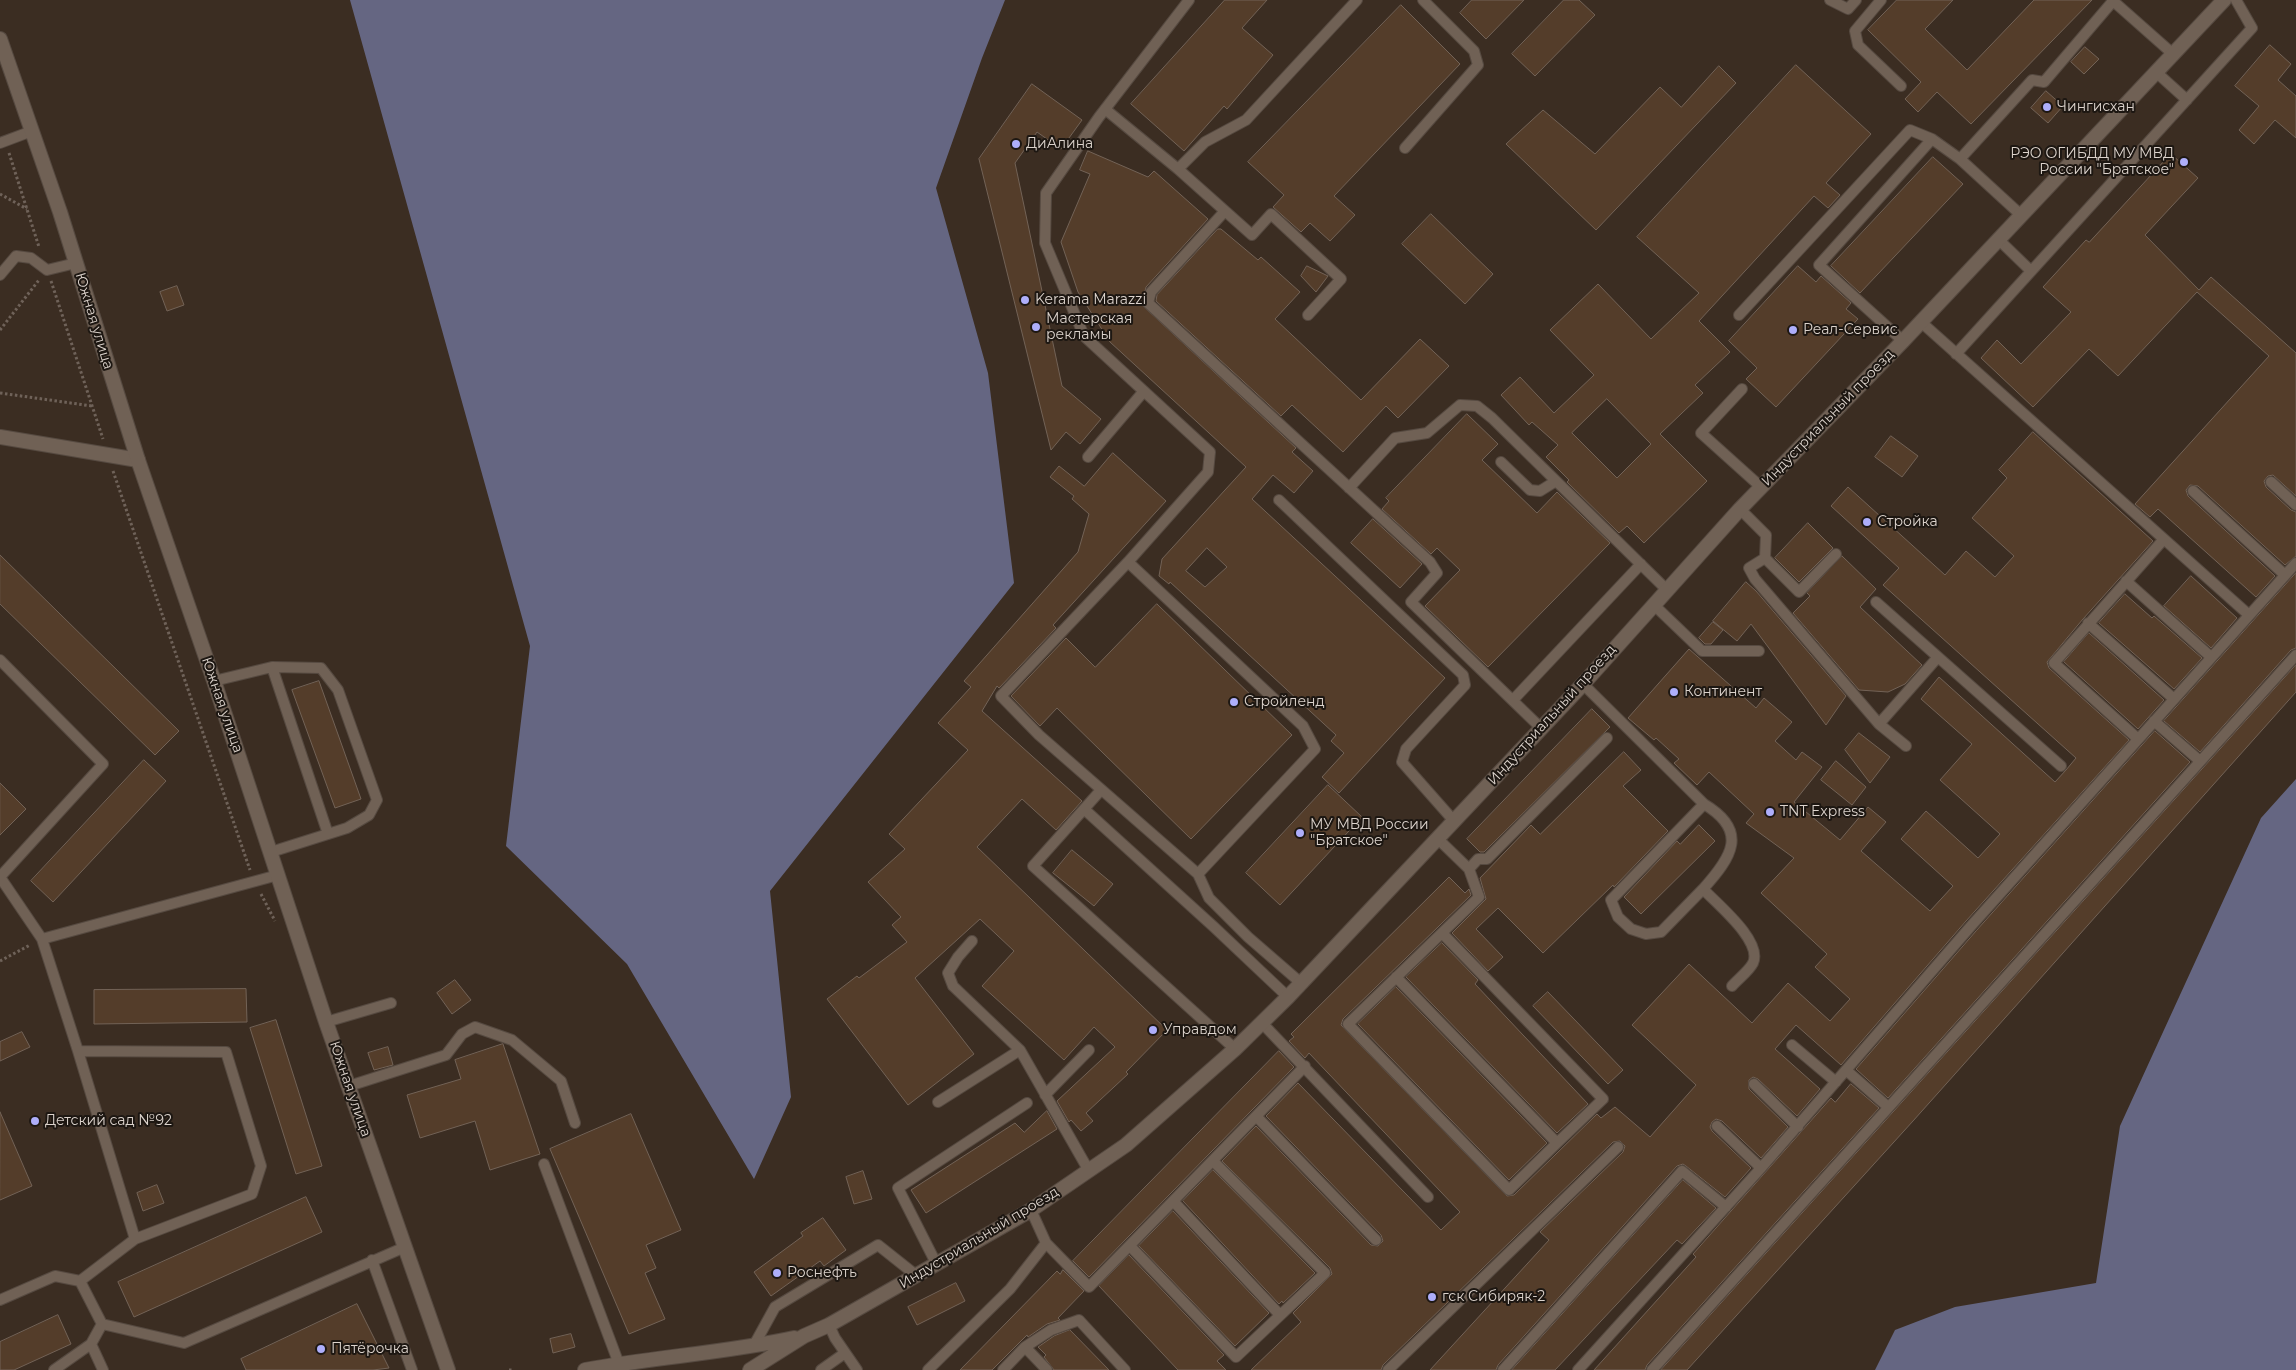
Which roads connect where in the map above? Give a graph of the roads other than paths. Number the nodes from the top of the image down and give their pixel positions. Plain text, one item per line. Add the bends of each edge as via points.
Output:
1 (1189, 0) edge
2 (1357, 0) edge
3 (1424, 0) edge
4 (1830, 0) edge
5 (1856, 0) edge
6 (1881, 0) edge
7 (2224, 0) edge
8 (2236, 0) edge
9 (2113, 1) edge
10 (0, 39) edge
11 (2173, 54) junction
12 (3, 59) edge
13 (2156, 72) junction
14 (1902, 86) dead end
15 (2187, 100) junction
16 (1105, 109) junction
17 (32, 131) junction
18 (1932, 139) junction
19 (2, 142) edge
20 (1405, 148) dead end
21 (1960, 159) junction
22 (1178, 169) junction
23 (1225, 211) junction
24 (2022, 216) junction
25 (1998, 240) junction
26 (76, 263) junction
27 (2031, 271) junction
28 (0, 274) edge
29 (1308, 316) dead end
30 (1739, 316) dead end
31 (1921, 322) junction
32 (1903, 341) junction
33 (1956, 354) junction
34 (1742, 389) dead end
35 (1144, 391) junction
36 (0, 437) edge
37 (1088, 457) dead end
38 (138, 460) junction
39 (1501, 462) dead end
40 (1556, 481) junction
41 (2271, 482) dead end
42 (1761, 487) junction
43 (1349, 488) junction
44 (2193, 492) dead end
45 (1279, 500) dead end
46 (2296, 505) edge
47 (1740, 509) junction
48 (2164, 539) junction
49 (1836, 554) dead end
50 (1765, 558) junction
51 (1128, 562) junction
52 (2296, 563) edge
53 (1640, 564) junction
54 (2284, 575) junction
55 (2126, 581) junction
56 (1666, 589) junction
57 (1876, 602) dead end
58 (1653, 604) junction
59 (2249, 615) junction
60 (2088, 624) junction
61 (1759, 651) dead end
62 (2296, 655) edge
63 (1938, 657) junction
64 (2211, 657) junction
65 (0, 660) edge
66 (272, 667) junction
67 (214, 681) junction
68 (1583, 684) junction
69 (2174, 699) junction
70 (1513, 700) junction
71 (2154, 721) junction
72 (1879, 724) junction
73 (1541, 728) junction
74 (1607, 738) dead end
75 (2138, 739) junction
76 (1906, 746) dead end
77 (2200, 761) junction
78 (2060, 766) dead end
79 (1101, 790) junction
80 (1704, 804) junction
81 (1084, 809) junction
82 (1454, 821) junction
83 (328, 834) junction
84 (1437, 838) junction
85 (271, 852) junction
86 (1469, 868) junction
87 (1198, 874) junction
88 (278, 875) junction
89 (0, 877) edge
90 (1703, 889) junction
91 (1209, 898) junction
92 (1214, 927) junction
93 (1442, 933) junction
94 (42, 939) junction
95 (972, 941) dead end
96 (1396, 977) junction
97 (1301, 983) junction
98 (1732, 986) dead end
99 (1288, 997) junction
100 (391, 1003) dead end
101 (326, 1022) junction
102 (1262, 1023) junction
103 (1792, 1044) dead end
104 (1235, 1049) junction
105 (1020, 1050) junction
106 (1089, 1050) dead end
107 (78, 1051) junction
108 (1305, 1066) junction
109 (1846, 1070) junction
110 (1836, 1082) junction
111 (1754, 1084) dead end
112 (349, 1086) junction
113 (1045, 1095) junction
114 (938, 1102) dead end
115 (1027, 1104) dead end
116 (1888, 1107) junction
117 (1256, 1116) junction
118 (575, 1123) dead end
119 (1717, 1126) dead end
120 (1798, 1127) junction
121 (1558, 1144) junction
122 (1618, 1147) dead end
123 (1213, 1161) junction
124 (544, 1164) dead end
125 (1761, 1168) junction
126 (1089, 1171) junction
127 (1428, 1197) dead end
128 (1174, 1202) junction
129 (1726, 1207) junction
130 (1031, 1210) junction
131 (135, 1239) junction
132 (1376, 1240) dead end
133 (1046, 1243) junction
134 (1130, 1246) junction
135 (405, 1247) junction
136 (372, 1260) junction
137 (937, 1265) junction
138 (917, 1276) junction
139 (80, 1281) junction
140 (0, 1300) edge
141 (1280, 1315) junction
142 (102, 1324) junction
143 (829, 1325) junction
144 (804, 1336) junction
145 (91, 1344) junction
146 (1025, 1346) junction
147 (753, 1347) junction
148 (845, 1354) junction
149 (619, 1364) junction
150 (54, 1370) edge
151 (103, 1370) edge
152 (412, 1370) edge
153 (448, 1370) edge
154 (585, 1370) edge
155 (750, 1370) edge
156 (821, 1370) edge
157 (857, 1370) edge
158 (928, 1370) edge
159 (1003, 1370) edge
160 (1047, 1370) edge
161 (1125, 1370) edge
162 (1388, 1370) edge
163 (1503, 1370) edge
164 (1578, 1370) edge
165 (1652, 1370) edge

1 - 16 lane
2 - 22 lane via 1246,120 1206,142
3 - 20 lane via 1474,51 1478,65
4 - 5 lane via 1848,9
6 - 14 lane via 1855,31 1858,45
7 - 11 street, Индустриальный проезд
8 - 15 lane via 2252,28
9 - 11 lane
9 - 21 lane via 2044,82 2032,80
10 - 12 street, Южная улица
11 - 13 street, Индустриальный проезд
12 - 17 street, Южная улица
13 - 15 lane
13 - 24 street, Индустриальный проезд
15 - 27 lane
16 - 22 lane
16 - 35 lane via 1046,193 1045,243 1084,336
17 - 19 lane
17 - 26 street, Южная улица
18 - 21 lane
18 - 30 lane via 1910,130
18 - 32 lane via 1819,265
21 - 24 lane
22 - 23 lane
23 - 29 lane via 1252,235 1271,214 1341,279
23 - 43 lane via 1151,292 1148,303
24 - 25 street, Индустриальный проезд
25 - 27 lane
25 - 31 street, Индустриальный проезд
26 - 28 lane via 47,270 31,258 16,256
26 - 38 street, Южная улица
27 - 33 lane
31 - 32 street, Индустриальный проезд
31 - 33 lane
32 - 42 street, Индустриальный проезд
33 - 48 lane
34 - 42 lane via 1701,433
35 - 37 lane
35 - 51 lane via 1210,452 1208,472
36 - 38 street
38 - 67 street, Южная улица
39 - 40 lane via 1530,490 1540,491
40 - 43 lane via 1492,418 1476,406 1460,405 1427,433 1395,438
40 - 53 lane
41 - 46 lane
42 - 47 street, Индустриальный проезд
43 - 70 lane via 1430,562 1437,573 1411,602
44 - 54 lane
45 - 82 lane via 1463,675 1465,685 1406,749 1402,762
47 - 50 lane via 1766,535
47 - 56 street, Индустриальный проезд
48 - 55 lane
48 - 59 lane
49 - 50 lane via 1799,592
50 - 72 lane via 1749,568 1755,579
51 - 79 lane via 1001,696
51 - 87 lane via 1303,726 1315,749
52 - 54 lane
53 - 56 lane
53 - 70 lane
54 - 59 lane
55 - 60 lane
55 - 64 lane
56 - 58 street, Индустриальный проезд
57 - 63 lane
58 - 61 lane via 1702,651
58 - 68 street, Индустриальный проезд
59 - 64 lane
60 - 69 lane
60 - 75 lane via 2054,663
62 - 77 lane
63 - 72 lane
63 - 78 lane
64 - 69 lane
65 - 89 lane via 103,764
66 - 67 lane
66 - 83 lane
66 - 83 lane via 322,668 338,690 376,800 369,815 347,828
67 - 85 street, Южная улица
68 - 73 street, Индустриальный проезд
68 - 80 lane
69 - 71 lane
70 - 73 lane
71 - 75 lane
71 - 77 lane
72 - 76 lane
73 - 82 street, Индустриальный проезд
74 - 86 lane via 1487,859 1478,859
75 - 109 lane
77 - 116 lane
79 - 81 lane
79 - 87 lane
80 - 90 lane via 1720,814 1732,832 1726,859
80 - 90 lane via 1611,900 1618,917 1631,929 1646,934 1661,932
81 - 92 lane
81 - 104 lane via 1033,866
82 - 84 street, Индустриальный проезд
83 - 85 lane
84 - 86 lane
84 - 97 street, Индустриальный проезд
85 - 88 street, Южная улица
86 - 93 lane via 1479,897
87 - 91 lane
88 - 94 lane
88 - 101 street, Южная улица
89 - 94 lane
90 - 98 lane via 1750,938 1755,952 1753,963
91 - 92 lane
91 - 97 lane
92 - 99 lane
93 - 96 lane
93 - 121 lane via 1603,1099
94 - 107 lane
95 - 105 lane via 948,973 953,986
96 - 121 lane
96 - 121 lane via 1348,1024 1368,1045 1509,1190
97 - 99 street, Индустриальный проезд
99 - 102 street, Индустриальный проезд
100 - 101 lane
101 - 112 street, Южная улица
102 - 104 street, Индустриальный проезд
102 - 108 lane
103 - 110 lane
104 - 126 street, Индустриальный проезд via 1126,1145
105 - 113 lane
105 - 114 lane
106 - 113 lane
107 - 131 lane
107 - 131 lane via 226,1052 261,1166 252,1194
108 - 117 lane
108 - 127 lane
109 - 110 lane
109 - 116 lane
110 - 120 lane
111 - 120 lane
112 - 118 lane via 446,1054 462,1034 475,1027 512,1040 561,1081
112 - 135 street, Южная улица
113 - 126 lane
115 - 137 lane via 898,1188
116 - 165 lane
117 - 123 lane
117 - 132 lane
119 - 125 lane
120 - 125 lane
122 - 162 lane
123 - 128 lane
123 - 141 lane via 1324,1273
124 - 149 lane
125 - 129 lane
126 - 130 street, Индустриальный проезд
128 - 134 lane
128 - 141 lane
129 - 163 lane via 1682,1171
129 - 164 lane
130 - 133 lane
130 - 137 street, Индустриальный проезд
131 - 139 lane
133 - 134 lane via 1089,1287
133 - 158 lane via 1010,1288
134 - 141 lane via 1236,1357
135 - 136 lane
135 - 153 street, Южная улица
136 - 142 lane via 184,1344
136 - 152 lane
137 - 138 street, Индустриальный проезд
138 - 143 street, Индустриальный проезд
138 - 147 lane via 878,1245 774,1307
139 - 140 lane via 55,1276
139 - 142 lane
142 - 145 lane
143 - 144 street, Индустриальный проезд
143 - 148 lane
144 - 147 street
144 - 155 street
145 - 150 lane
145 - 151 lane
146 - 159 lane
146 - 160 lane
146 - 161 lane via 1051,1330 1079,1320
147 - 149 street
148 - 156 lane
148 - 157 lane
149 - 154 street

